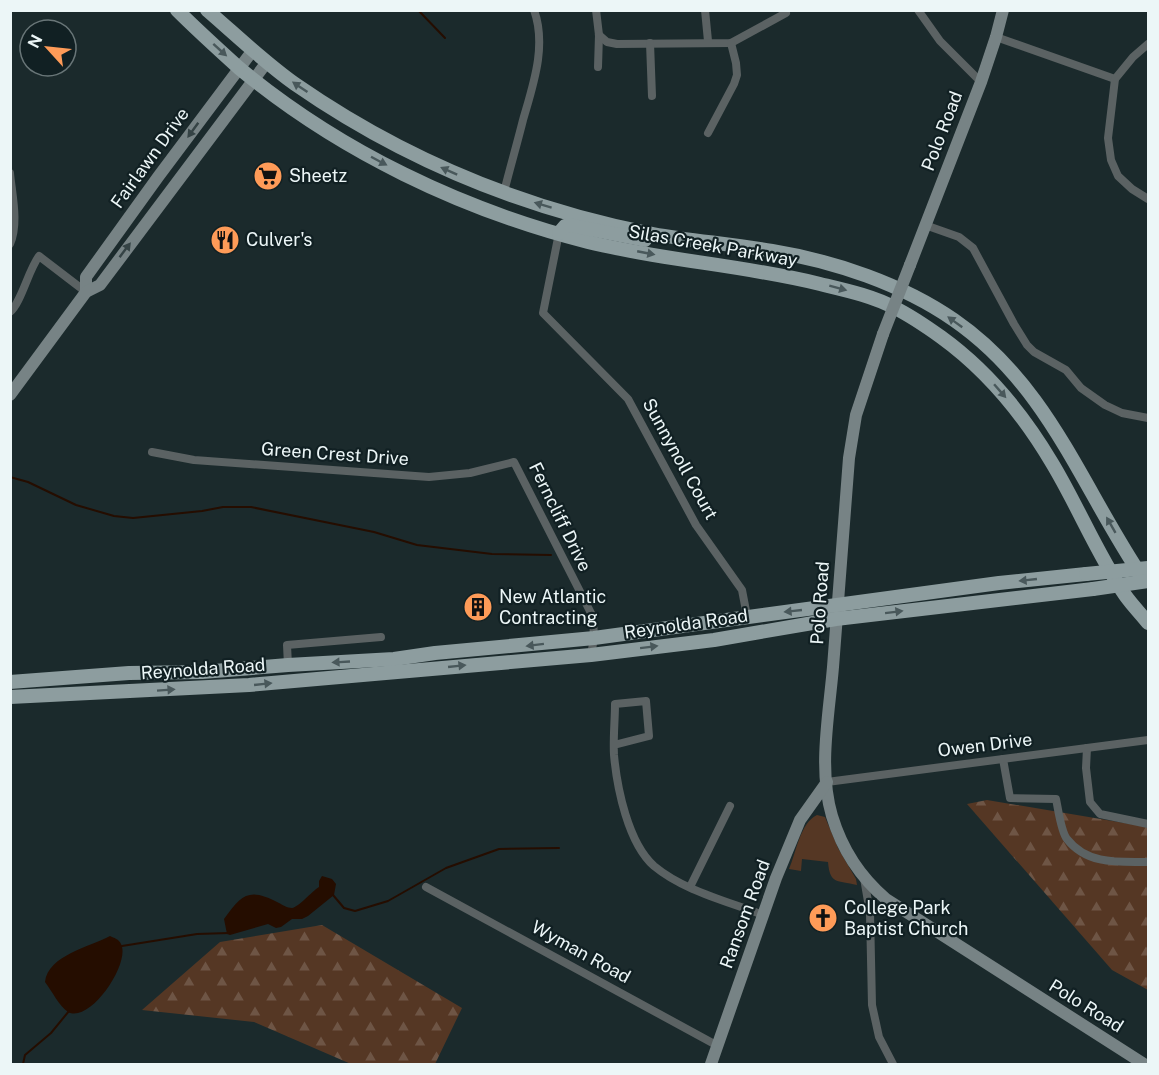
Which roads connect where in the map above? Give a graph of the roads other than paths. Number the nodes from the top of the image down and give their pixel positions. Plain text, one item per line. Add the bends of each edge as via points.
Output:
1 (177, 10) edge
2 (207, 10) edge
3 (534, 10) edge
4 (596, 10) edge
5 (705, 10) edge
6 (918, 10) edge
7 (1003, 10) edge
8 (786, 13) dead end
9 (599, 36) junction
10 (996, 37) junction
11 (708, 41) junction
12 (650, 43) junction
13 (731, 43) junction
14 (1149, 44) edge
15 (253, 50) junction
16 (267, 62) junction
17 (598, 67) dead end
18 (239, 68) junction
19 (254, 79) junction
20 (1115, 79) junction
21 (981, 81) junction
22 (652, 96) dead end
23 (708, 133) dead end
24 (10, 173) edge
25 (504, 192) junction
26 (1149, 199) edge
27 (12, 205) edge
28 (925, 225) junction
29 (559, 233) junction
30 (701, 241) junction
31 (10, 244) edge
32 (86, 292) junction
33 (10, 312) edge
34 (10, 394) edge
35 (1149, 418) edge
36 (152, 452) dead end
37 (514, 462) joint
38 (1149, 568) edge
39 (1149, 581) edge
40 (1149, 586) edge
41 (837, 612) junction
42 (747, 616) junction
43 (1149, 623) edge
44 (381, 637) dead end
45 (594, 638) junction
46 (591, 655) junction
47 (288, 665) junction
48 (10, 682) edge
49 (10, 697) edge
50 (1149, 740) edge
51 (614, 745) junction
52 (1087, 748) junction
53 (1003, 759) junction
54 (827, 782) junction
55 (730, 806) dead end
56 (1149, 824) edge
57 (1149, 862) edge
58 (864, 878) junction
59 (426, 887) dead end
60 (690, 887) junction
61 (763, 915) junction
62 (718, 1046) junction
63 (711, 1065) edge
64 (893, 1065) edge
65 (1144, 1065) edge

1 -> 18 main road, Silas Creek Parkway
2 - 15 main road, Silas Creek Parkway
3 - 25 street via 539,39 536,73
4 - 9 street
5 - 11 street
6 - 21 street via 940,41
7 - 10 main road, Polo Road
8 - 13 street
9 - 12 street via 617,44
9 - 17 street
10 - 20 street
10 - 21 main road, Polo Road
11 - 12 street
11 - 13 street
12 - 22 street
13 - 23 street via 735,84
14 - 20 street
15 - 16 main road, Silas Creek Parkway
15 - 18 main road, Fairlawn Drive
16 - 19 main road, Fairlawn Drive
25 -> 16 main road, Silas Creek Parkway via 395,146
18 - 19 main road, Silas Creek Parkway
18 -> 32 main road, Fairlawn Drive via 86,277
19 -> 29 main road, Silas Creek Parkway via 311,121 400,172 472,204
32 -> 19 main road, Fairlawn Drive via 100,285
20 - 26 street via 1108,138 1111,160 1123,182
21 - 28 main road, Polo Road
24 - 27 street
30 -> 25 main road, Silas Creek Parkway via 577,215
27 - 31 street via 14,234
28 - 35 street via 959,237 973,248 1014,324 1034,352 1066,370 1081,388 1105,405
28 - 41 main road, Polo Road, bridge via 856,415
29 - 30 main road via 569,225 661,242
29 - 42 street, Sunnynoll Court via 543,313 628,399 696,525 742,590
29 -> 43 main road, Silas Creek Parkway via 589,242 843,289 894,307 941,337 984,372 1023,416 1121,588
40 -> 30 main road, Silas Creek Parkway via 1043,410 1003,362 954,320 902,291 837,265
32 - 33 street via 39,256
32 - 34 main road, Fairlawn Drive
36 - 37 street, Green Crest Drive via 194,460 429,477 470,473
37 - 45 street, Ferncliff Drive via 593,617
38 -> 41 main road, Reynolda Road, bridge via 999,583
41 -> 39 main road, Reynolda Road, bridge
41 -> 42 main road, Reynolda Road
46 -> 41 main road, Reynolda Road via 714,640
41 - 54 main road, Polo Road via 826,744
42 - 45 main road, Reynolda Road
44 - 47 street via 287,645
45 - 46 street, Ferncliff Drive
45 -> 47 main road, Reynolda Road via 393,660
49 -> 46 main road, Reynolda Road via 249,685
47 - 48 main road, Reynolda Road
50 - 52 street, Owen Drive
51 - 51 street via 615,704 646,700 649,736
51 - 60 street via 622,796 639,848 653,865
52 - 53 street, Owen Drive
52 - 56 street via 1090,802 1100,814
53 - 54 street, Owen Drive
53 - 57 street via 1010,798 1056,799 1066,838 1088,855 1114,863
54 - 58 main road, Polo Road via 838,834
54 - 61 main road, Ransom Road via 800,820
55 - 60 street
58 - 64 street via 870,913 872,1005 879,1037
58 - 65 main road, Polo Road via 893,904
59 - 62 street, Wyman Road
60 - 61 street
61 - 62 main road, Ransom Road
62 - 63 main road, Ransom Road

